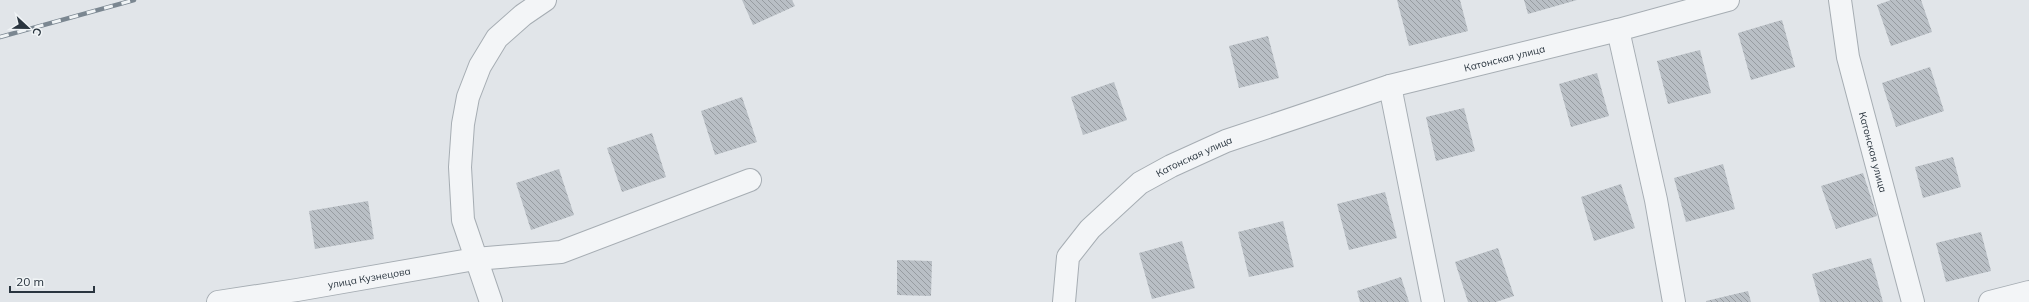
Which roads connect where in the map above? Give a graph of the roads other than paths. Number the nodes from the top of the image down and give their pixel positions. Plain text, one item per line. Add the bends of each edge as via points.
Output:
1 (545, 0) edge
2 (1728, 0) edge
3 (1840, 0) edge
4 (1618, 30) junction
5 (1390, 86) junction
6 (750, 180) dead end
7 (475, 259) junction
8 (2029, 292) edge
9 (298, 296) edge
10 (218, 302) edge
11 (491, 302) edge
12 (1064, 302) edge
13 (1432, 302) edge
14 (1674, 302) edge
15 (1913, 302) edge
16 (1990, 302) edge

1 - 7 street via 497,38 480,66 468,97 463,124 461,174 463,220
2 - 4 street, Катонская улица
3 - 15 street, Катонская улица via 1848,57
4 - 5 street, Катонская улица
4 - 14 street via 1656,200
5 - 12 street, Катонская улица via 1226,141 1140,183 1090,229 1068,257
5 - 13 street
6 - 7 street, улица Кузнецова via 561,252
7 - 9 street, улица Кузнецова
7 - 11 street
8 - 16 street
9 - 10 street, улица Кузнецова

